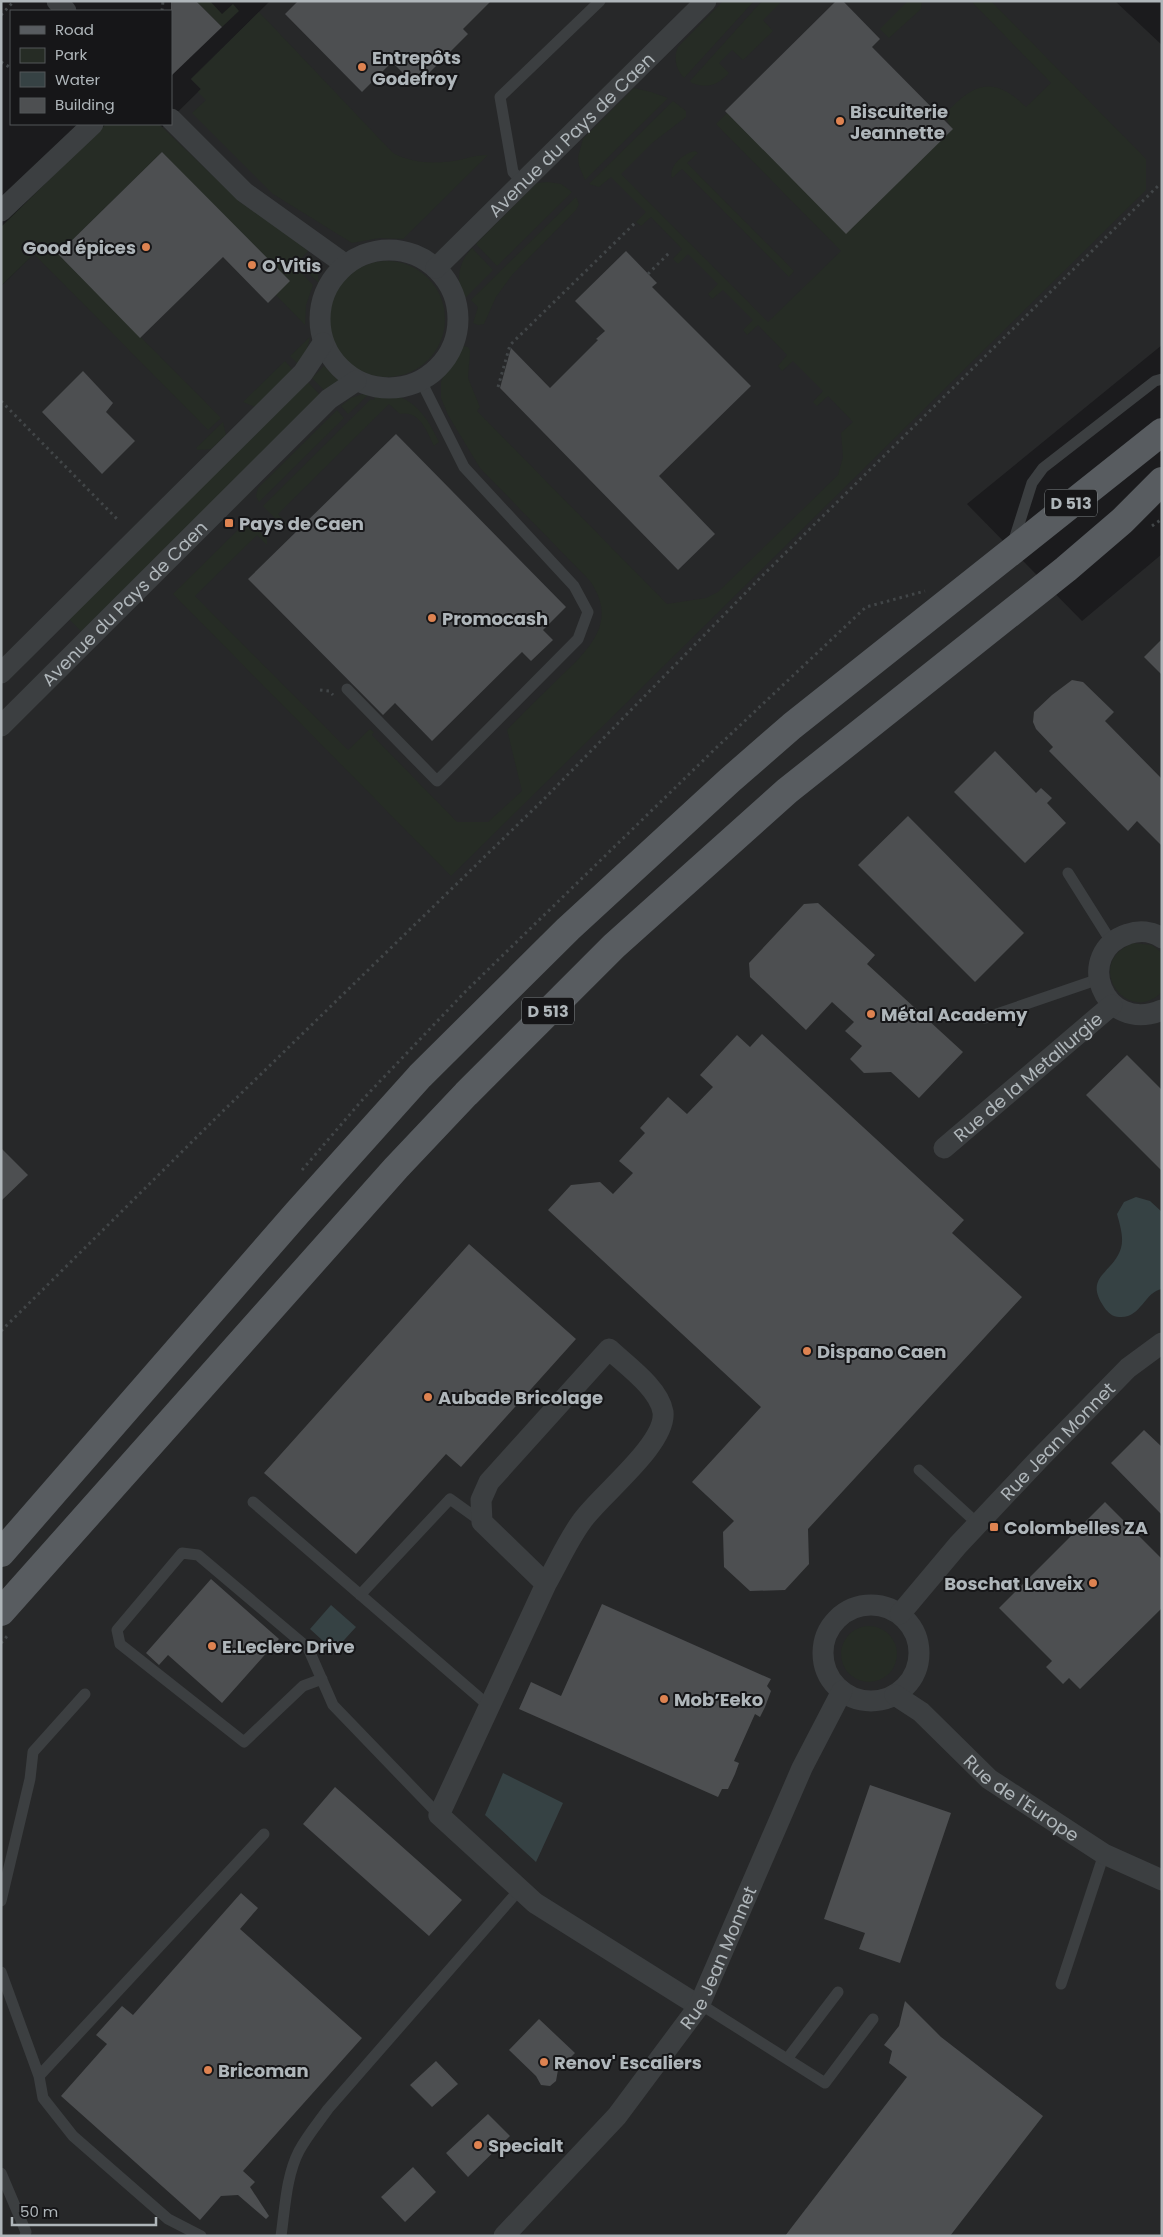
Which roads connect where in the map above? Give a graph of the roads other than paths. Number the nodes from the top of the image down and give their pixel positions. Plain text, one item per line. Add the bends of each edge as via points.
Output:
1 (600, 1) edge
2 (706, 1) edge
3 (172, 120) edge
4 (91, 125) edge
5 (523, 183) junction
6 (1, 211) edge
7 (346, 265) junction
8 (436, 268) junction
9 (323, 342) junction
10 (1162, 379) edge
11 (356, 381) junction
12 (421, 381) junction
13 (1162, 432) edge
14 (1162, 481) edge
15 (1011, 551) junction
16 (1, 673) edge
17 (346, 689) dead end
18 (1, 726) edge
19 (1068, 873) dead end
20 (1162, 938) edge
21 (1112, 943) junction
22 (1099, 979) junction
23 (1112, 1005) junction
24 (1162, 1010) edge
25 (985, 1018) dead end
26 (944, 1148) dead end
27 (1162, 1343) edge
28 (919, 1470) dead end
29 (253, 1502) dead end
30 (482, 1522) junction
31 (978, 1524) junction
32 (1, 1553) edge
33 (546, 1584) junction
34 (360, 1595) junction
35 (900, 1614) junction
36 (8, 1620) edge
37 (322, 1679) junction
38 (842, 1691) junction
39 (86, 1694) dead end
40 (895, 1695) junction
41 (490, 1706) junction
42 (439, 1815) junction
43 (264, 1834) dead end
44 (1104, 1854) junction
45 (1162, 1880) edge
46 (520, 1890) junction
47 (1, 1901) edge
48 (1, 1972) edge
49 (1061, 1984) dead end
50 (838, 1992) dead end
51 (699, 2005) junction
52 (873, 2019) dead end
53 (787, 2059) junction
54 (39, 2076) junction
55 (1, 2173) edge
56 (25, 2236) edge
57 (201, 2236) edge
58 (281, 2236) edge
59 (504, 2236) edge

1 - 5 lane via 500,97 513,172
2 - 5 street, Avenue du Pays de Caen
3 - 7 street via 244,192
4 - 6 street
5 - 8 street, Avenue du Pays de Caen
7 - 8 street via 363,255 382,250 414,255
7 - 9 street via 332,280 323,298 319,318
8 - 12 street via 450,287 458,309 458,331 451,351 438,369
9 - 11 street via 336,365
9 - 16 street via 303,373
10 - 15 lane via 1155,381 1043,468 1032,483
11 - 12 street via 379,388 400,388
11 - 18 street, Avenue du Pays de Caen via 329,399
12 - 17 lane via 464,467 574,586 588,612 578,639 437,781
13 - 15 main road, D 513
14 - 36 main road, D 513 via 1066,569 788,791 614,946 396,1168
15 - 32 main road, D 513 via 751,762 561,936 408,1090
19 - 21 lane
20 - 21 street via 1146,932 1134,932
21 - 22 street via 1099,966
22 - 23 street
22 - 25 lane
23 - 24 street via 1136,1016
23 - 26 street, Rue de la Metallurgie
27 - 31 street, Rue Jean Monnet via 1128,1368
28 - 31 lane
29 - 34 lane
30 - 33 street
30 - 33 street via 481,1500 489,1482 609,1349 653,1390 663,1413 659,1428 648,1450 582,1520
30 - 34 lane via 450,1500
31 - 35 street, Rue Jean Monnet
33 - 41 street
34 - 41 lane
35 - 38 street via 883,1606 864,1604 846,1611 832,1623 824,1640 823,1659 829,1677
35 - 40 street via 913,1628 919,1646 918,1665 910,1682
37 - 37 lane via 308,1648 198,1555 182,1553 117,1630 120,1644 244,1742 303,1686
37 - 42 lane via 333,1705
38 - 40 street via 858,1700 877,1701
38 - 51 street, Rue Jean Monnet via 802,1768
39 - 47 lane via 32,1752 30,1779
40 - 44 street, Rue de l'Europe via 921,1712 989,1779
41 - 42 street
42 - 46 street
43 - 54 lane
44 - 45 street, Rue de l'Europe
44 - 49 lane
46 - 51 street via 535,1903
46 - 58 lane via 309,2134 292,2172
48 - 54 lane
50 - 53 lane
51 - 53 lane
51 - 59 street, Rue Jean Monnet via 616,2116
52 - 53 lane via 825,2083
54 - 57 lane via 43,2098 73,2136 168,2218
55 - 56 lane

